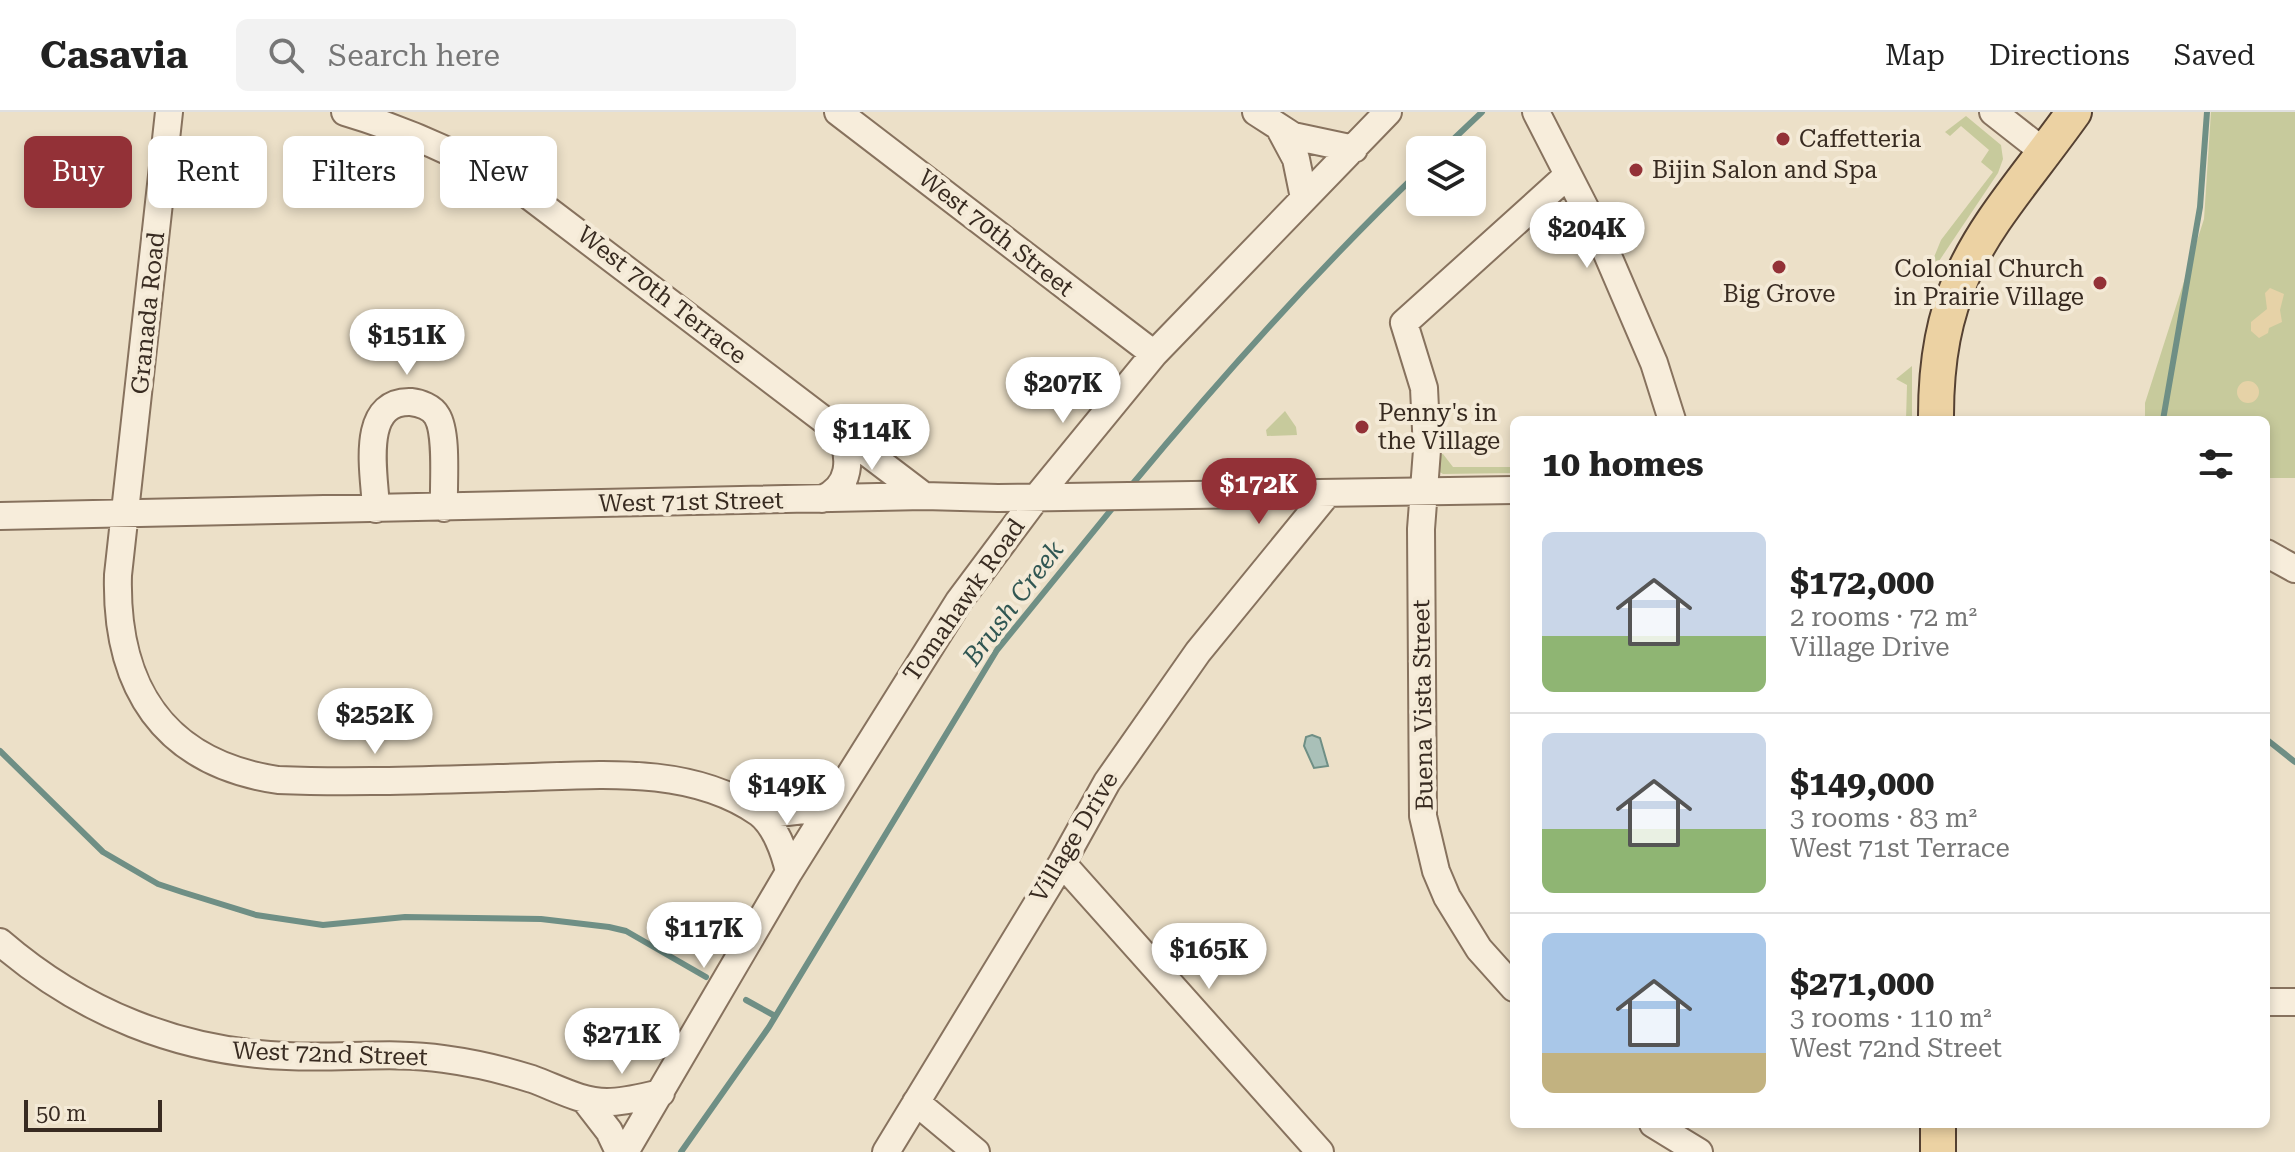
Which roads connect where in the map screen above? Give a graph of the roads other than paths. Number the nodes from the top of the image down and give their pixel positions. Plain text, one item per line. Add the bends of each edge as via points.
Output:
1 (169, 112) edge
2 (345, 112) edge
3 (838, 112) edge
4 (1256, 112) edge
5 (1388, 112) edge
6 (1536, 112) edge
7 (1993, 112) edge
8 (2074, 112) edge
9 (1281, 131) junction
10 (1354, 149) junction
11 (2044, 152) junction
12 (1568, 175) junction
13 (1304, 198) junction
14 (1154, 354) junction
15 (1671, 416) edge
16 (1936, 416) edge
17 (840, 433) junction
18 (1510, 490) edge
19 (1423, 492) junction
20 (1273, 494) junction
21 (1327, 494) junction
22 (924, 496) junction
23 (1036, 498) junction
24 (822, 499) junction
25 (444, 508) junction
26 (376, 509) junction
27 (126, 514) junction
28 (0, 516) edge
29 (1289, 541) junction
30 (2270, 555) edge
31 (2295, 569) edge
32 (829, 807) junction
33 (762, 815) junction
34 (1062, 863) junction
35 (789, 872) junction
36 (0, 942) edge
37 (1510, 984) edge
38 (2270, 1002) edge
39 (2295, 1002) edge
40 (661, 1093) junction
41 (585, 1100) junction
42 (916, 1102) junction
43 (1662, 1128) edge
44 (1938, 1128) edge
45 (1684, 1138) edge
46 (619, 1152) edge
47 (625, 1152) edge
48 (886, 1152) edge
49 (976, 1152) edge
50 (1320, 1152) edge
51 (1938, 1152) edge

1 - 27 street, Granada Road
2 - 17 street, West 70th Terrace via 463,156 524,192
3 - 14 street, West 70th Street
4 - 9 street
5 - 10 street, Tomahawk Road
6 - 12 street
7 - 11 street
8 - 11 main road
9 - 10 street
9 - 13 street via 1296,159
10 - 13 street, Tomahawk Road
11 - 16 main road via 1964,266 1940,342
12 - 15 street via 1644,339
12 - 19 street, Buena Vista Street via 1404,323 1424,388
13 - 14 street, Tomahawk Road
14 - 23 street, Tomahawk Road
17 - 22 street, West 70th Terrace
17 - 24 street via 848,458 845,479 839,490
18 - 19 street, West 71st Street
19 - 21 street, West 71st Street
19 - 37 street, Buena Vista Street via 1423,816 1447,897 1479,949
20 - 21 street, West 71st Street
20 - 23 street, West 71st Street
20 - 29 street
21 - 29 street, Village Drive
22 - 23 street, West 71st Street
22 - 24 street, West 71st Street
23 - 32 street, Tomahawk Road via 959,601
24 - 25 street, West 71st Street
25 - 26 street, West 71st Street
25 - 26 street via 440,423 428,407 412,402 386,409 376,422
26 - 27 street, West 71st Street
27 - 28 street, West 71st Street
27 - 33 street, Granada Road via 117,617 122,649 157,716 205,757 240,773 278,780 650,777 730,796
29 - 34 street, Village Drive via 1150,718
30 - 31 street
32 - 33 street
32 - 35 street, Tomahawk Road
33 - 35 street
34 - 42 street, Village Drive
34 - 50 street
35 - 40 street, Tomahawk Road
36 - 41 street, West 72nd Street via 74,997 181,1041 287,1056 441,1058 530,1079
38 - 39 street
40 - 41 street, West 72nd Street via 623,1101
40 - 47 street, Tomahawk Road
41 - 46 street
42 - 48 street, Village Drive
42 - 49 street
43 - 45 street
44 - 51 main road

